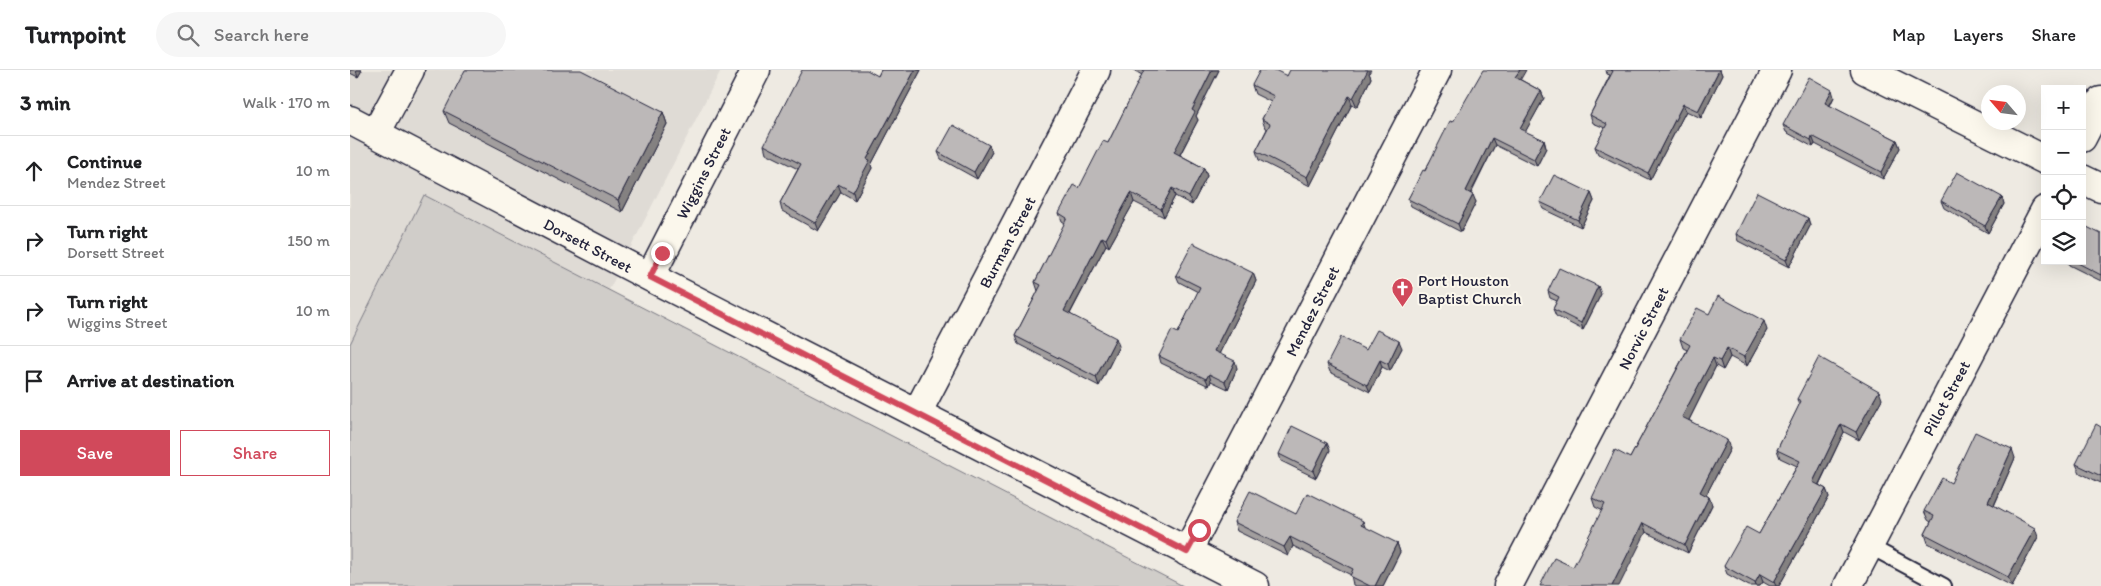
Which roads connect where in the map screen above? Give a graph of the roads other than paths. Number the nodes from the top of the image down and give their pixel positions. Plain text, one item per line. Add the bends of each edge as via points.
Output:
1 (410, 70) edge
2 (756, 70) edge
3 (1096, 70) edge
4 (1437, 70) edge
5 (1777, 70) edge
6 (1865, 70) edge
7 (2101, 101) edge
8 (350, 120) edge
9 (2086, 130) edge
10 (376, 133) junction
11 (2041, 158) edge
12 (2086, 181) edge
13 (2101, 188) edge
14 (2041, 218) edge
15 (650, 277) junction
16 (917, 413) junction
17 (1868, 546) junction
18 (1187, 552) junction
19 (1255, 586) edge
20 (1508, 586) edge
21 (1848, 586) edge
22 (1944, 586) edge

1 - 10 street
2 - 15 street, Wiggins Street
3 - 16 street, Burman Street
4 - 18 street, Mendez Street
5 - 20 street, Norvic Street
6 - 11 street
7 - 9 street
8 - 10 street, Dorsett Street
10 - 15 street, Dorsett Street
12 - 13 street
14 - 17 street, Pillot Street
15 - 16 street, Dorsett Street
16 - 18 street, Dorsett Street
17 - 21 street, Pillot Street
17 - 22 lane
18 - 19 street, Dorsett Street

